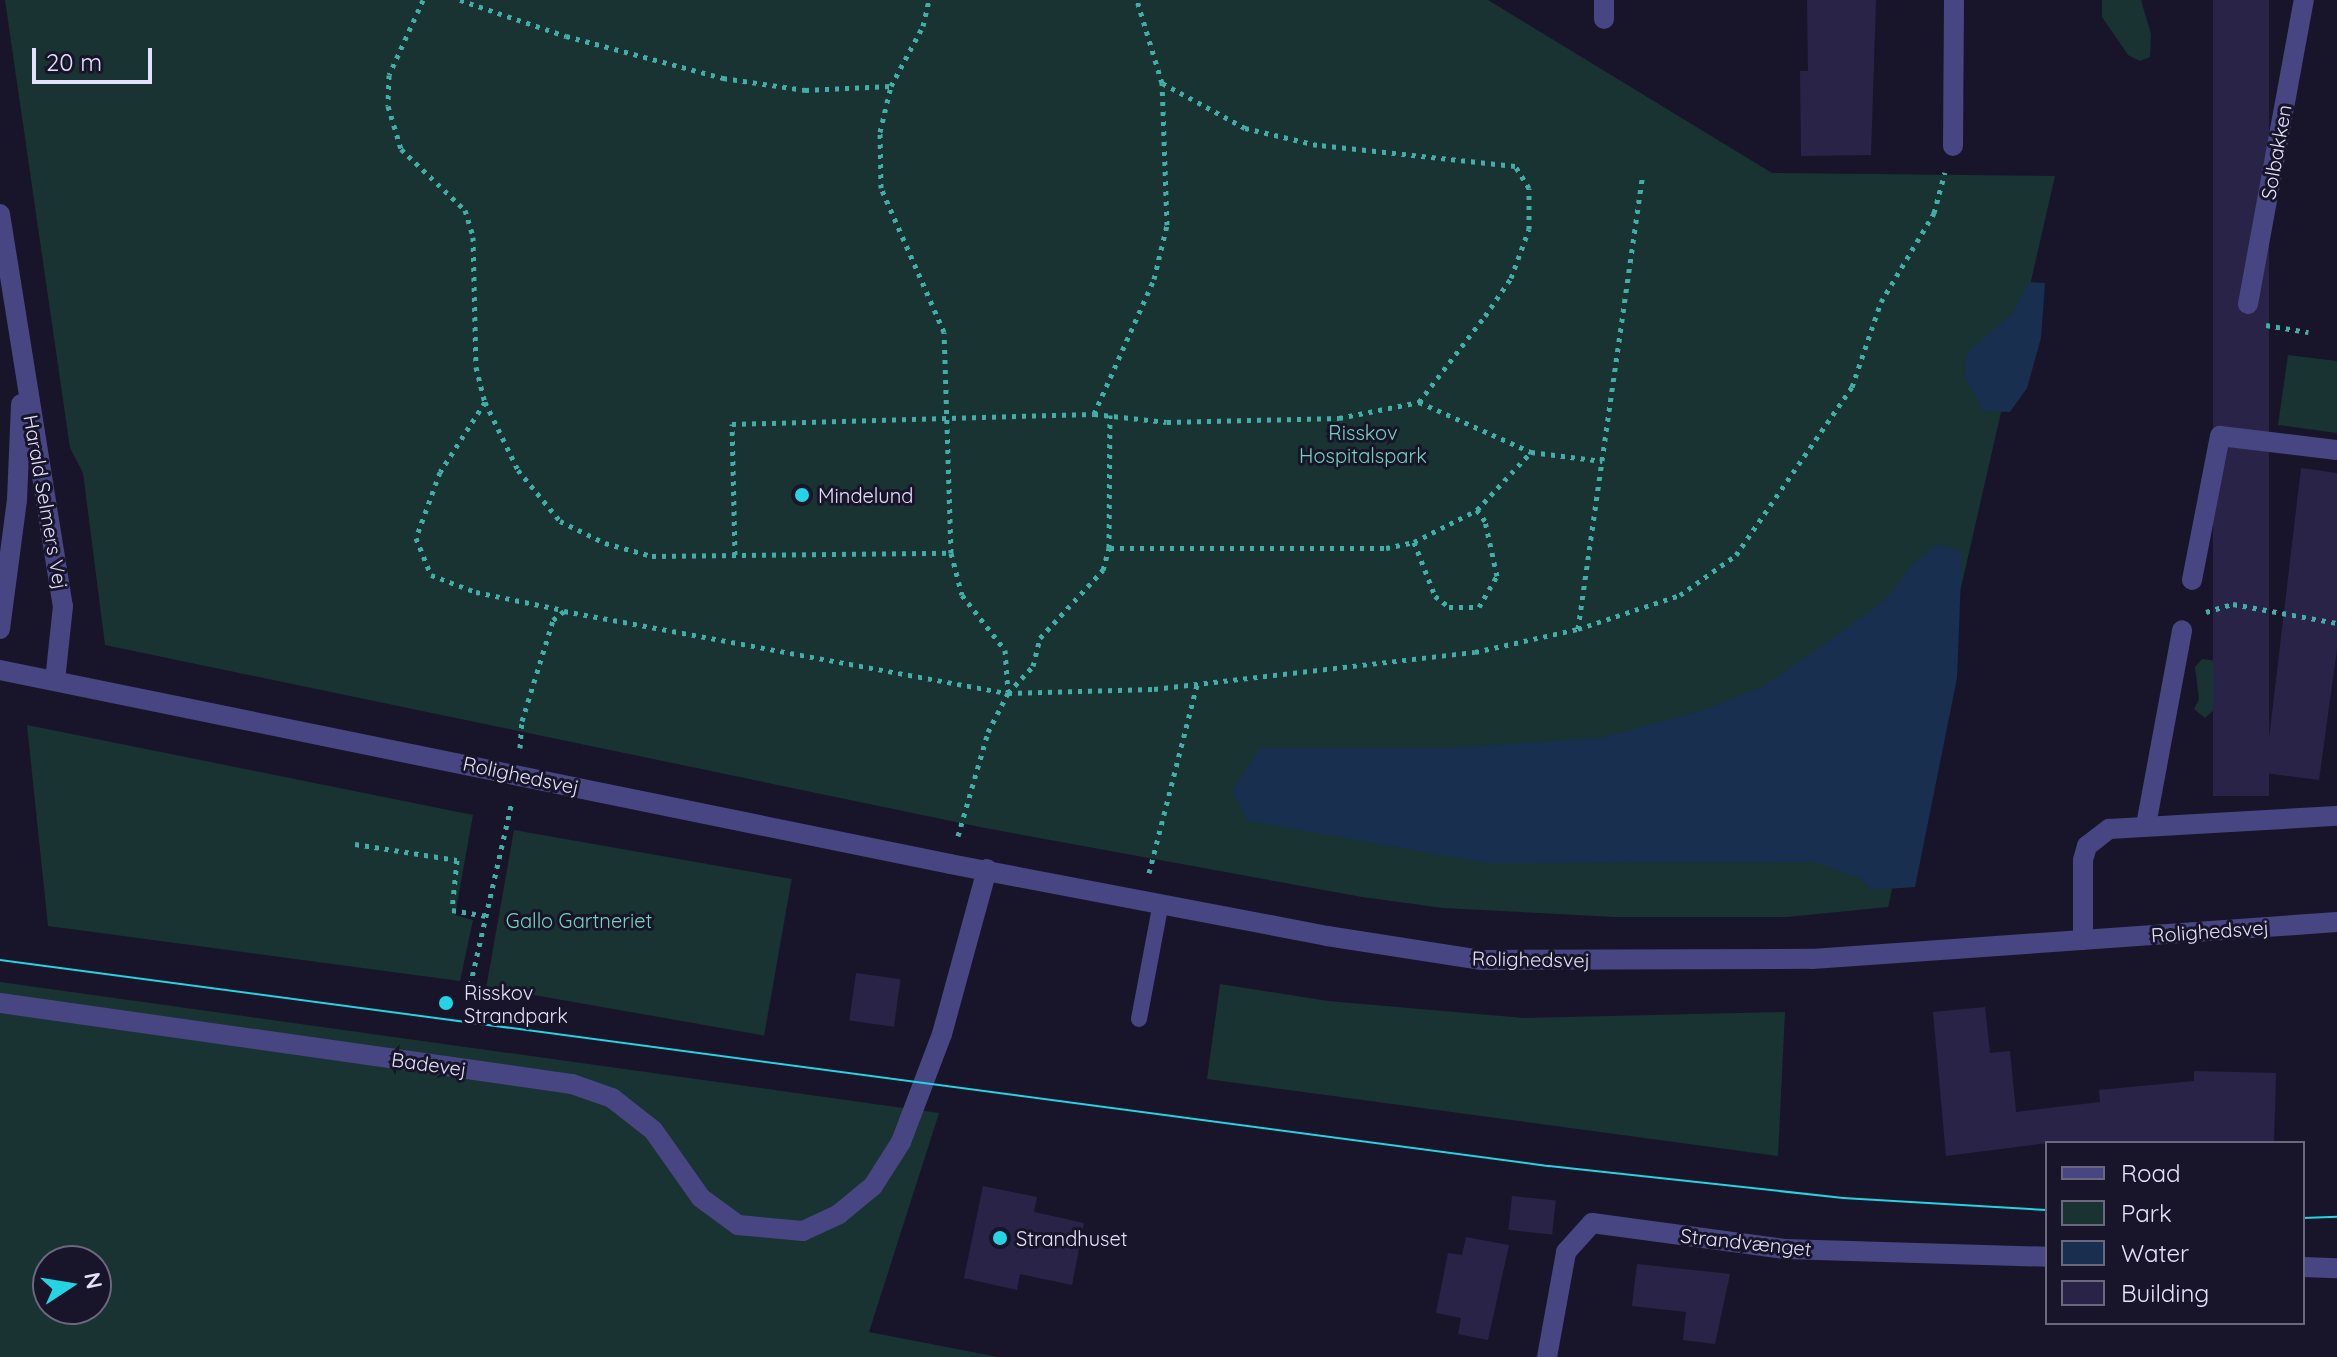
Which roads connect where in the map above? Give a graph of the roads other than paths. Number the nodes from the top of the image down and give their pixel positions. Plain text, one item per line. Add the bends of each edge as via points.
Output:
1 (1954, 0) edge
2 (2304, 0) edge
3 (1953, 146) road end
4 (0, 214) edge
5 (2248, 304) dead end
6 (22, 372) junction
7 (2337, 450) edge
8 (2192, 580) dead end
9 (0, 629) edge
10 (2182, 630) dead end
11 (0, 670) edge
12 (55, 681) junction
13 (2337, 816) edge
14 (2146, 825) junction
15 (987, 869) junction
16 (1152, 902) junction
17 (2337, 922) edge
18 (2083, 940) junction
19 (0, 1003) edge
20 (1139, 1019) dead end
21 (2045, 1257) edge
22 (2305, 1267) edge
23 (2337, 1268) edge
24 (1547, 1357) edge

1 - 3 street
2 - 5 street, Solbakken
4 - 6 street, Harald Selmers Vej
6 - 9 street, Harald Selmers Vej via 17,500
6 - 12 street, Harald Selmers Vej via 50,500 63,606
7 - 8 street via 2220,436
10 - 14 street
11 - 12 street, Rolighedsvej
12 - 15 street, Rolighedsvej
13 - 14 street
14 - 18 street via 2109,829 2087,846
15 - 16 street, Rolighedsvej
15 - 19 street, Badevej via 942,1034 901,1142 873,1186 839,1214 803,1231 738,1225 701,1198 653,1130 612,1098 572,1084
16 - 18 street, Rolighedsvej via 1482,960 1812,959
16 - 20 lane
17 - 18 street, Rolighedsvej
21 - 24 street, Strandvænget via 1784,1249 1592,1223 1566,1252
22 - 23 street

